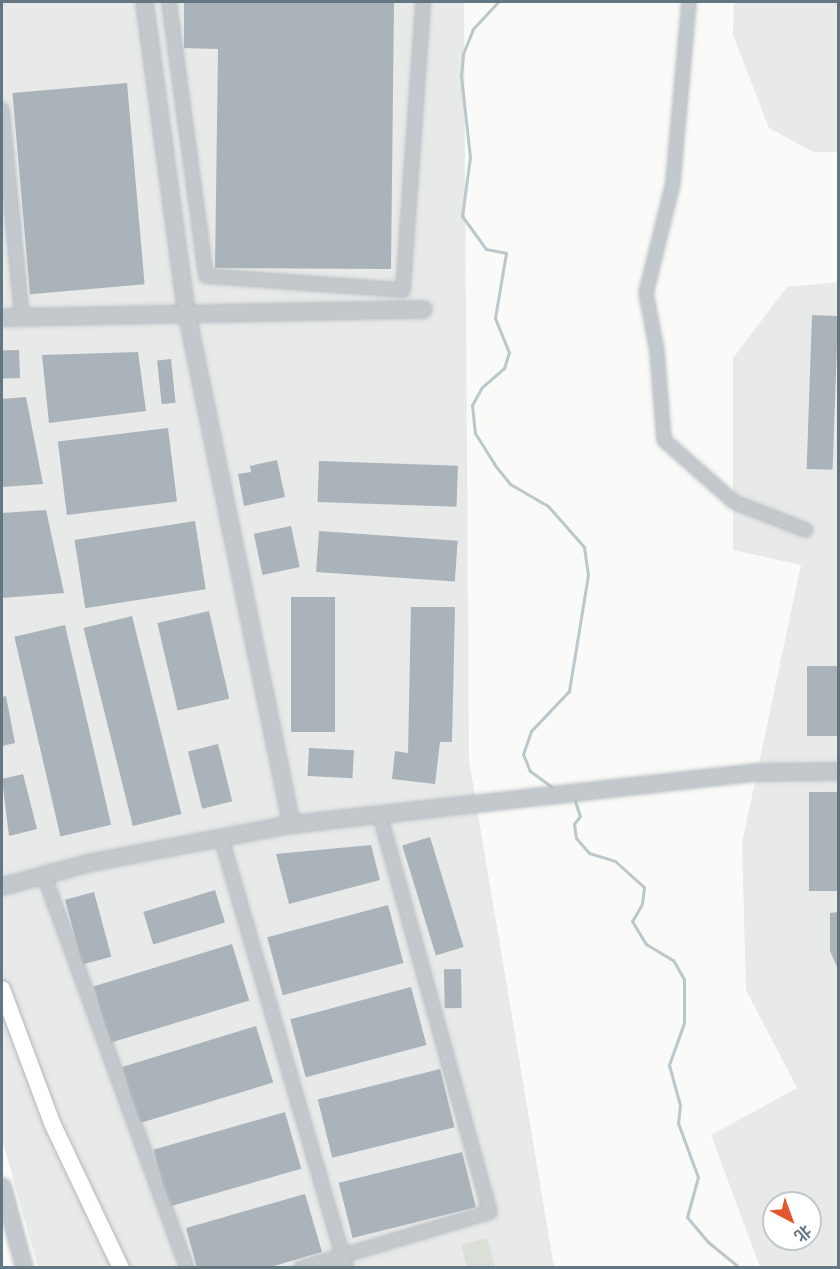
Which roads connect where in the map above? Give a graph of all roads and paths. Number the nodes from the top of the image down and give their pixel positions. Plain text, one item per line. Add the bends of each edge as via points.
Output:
1 (144, 2) edge
2 (169, 2) edge
3 (423, 2) edge
4 (689, 2) edge
5 (2, 110) edge
6 (423, 309) dead end
7 (186, 311) junction
8 (22, 316) junction
9 (2, 317) edge
10 (806, 530) dead end
11 (838, 771) edge
12 (381, 816) junction
13 (291, 824) junction
14 (221, 837) junction
15 (44, 875) junction
16 (2, 886) edge
17 (2, 989) edge
18 (2, 1017) edge
19 (2, 1186) edge
20 (344, 1262) edge
21 (24, 1268) edge
22 (112, 1268) edge
23 (121, 1268) edge
24 (188, 1268) edge
25 (301, 1268) edge

1 - 7 street
2 - 3 street via 206,276 403,290
4 - 10 street via 673,183 646,293 657,351 664,440 734,502
5 - 8 street
6 - 7 street
7 - 8 street
7 - 13 street
8 - 9 street
11 - 12 street via 757,772
12 - 13 street
12 - 20 street via 490,1212
13 - 14 street
14 - 15 street
14 - 20 street
15 - 16 street
15 - 24 street
17 - 23 main road via 52,1123
18 - 22 main road via 44,1126
19 - 21 street
20 - 25 street

